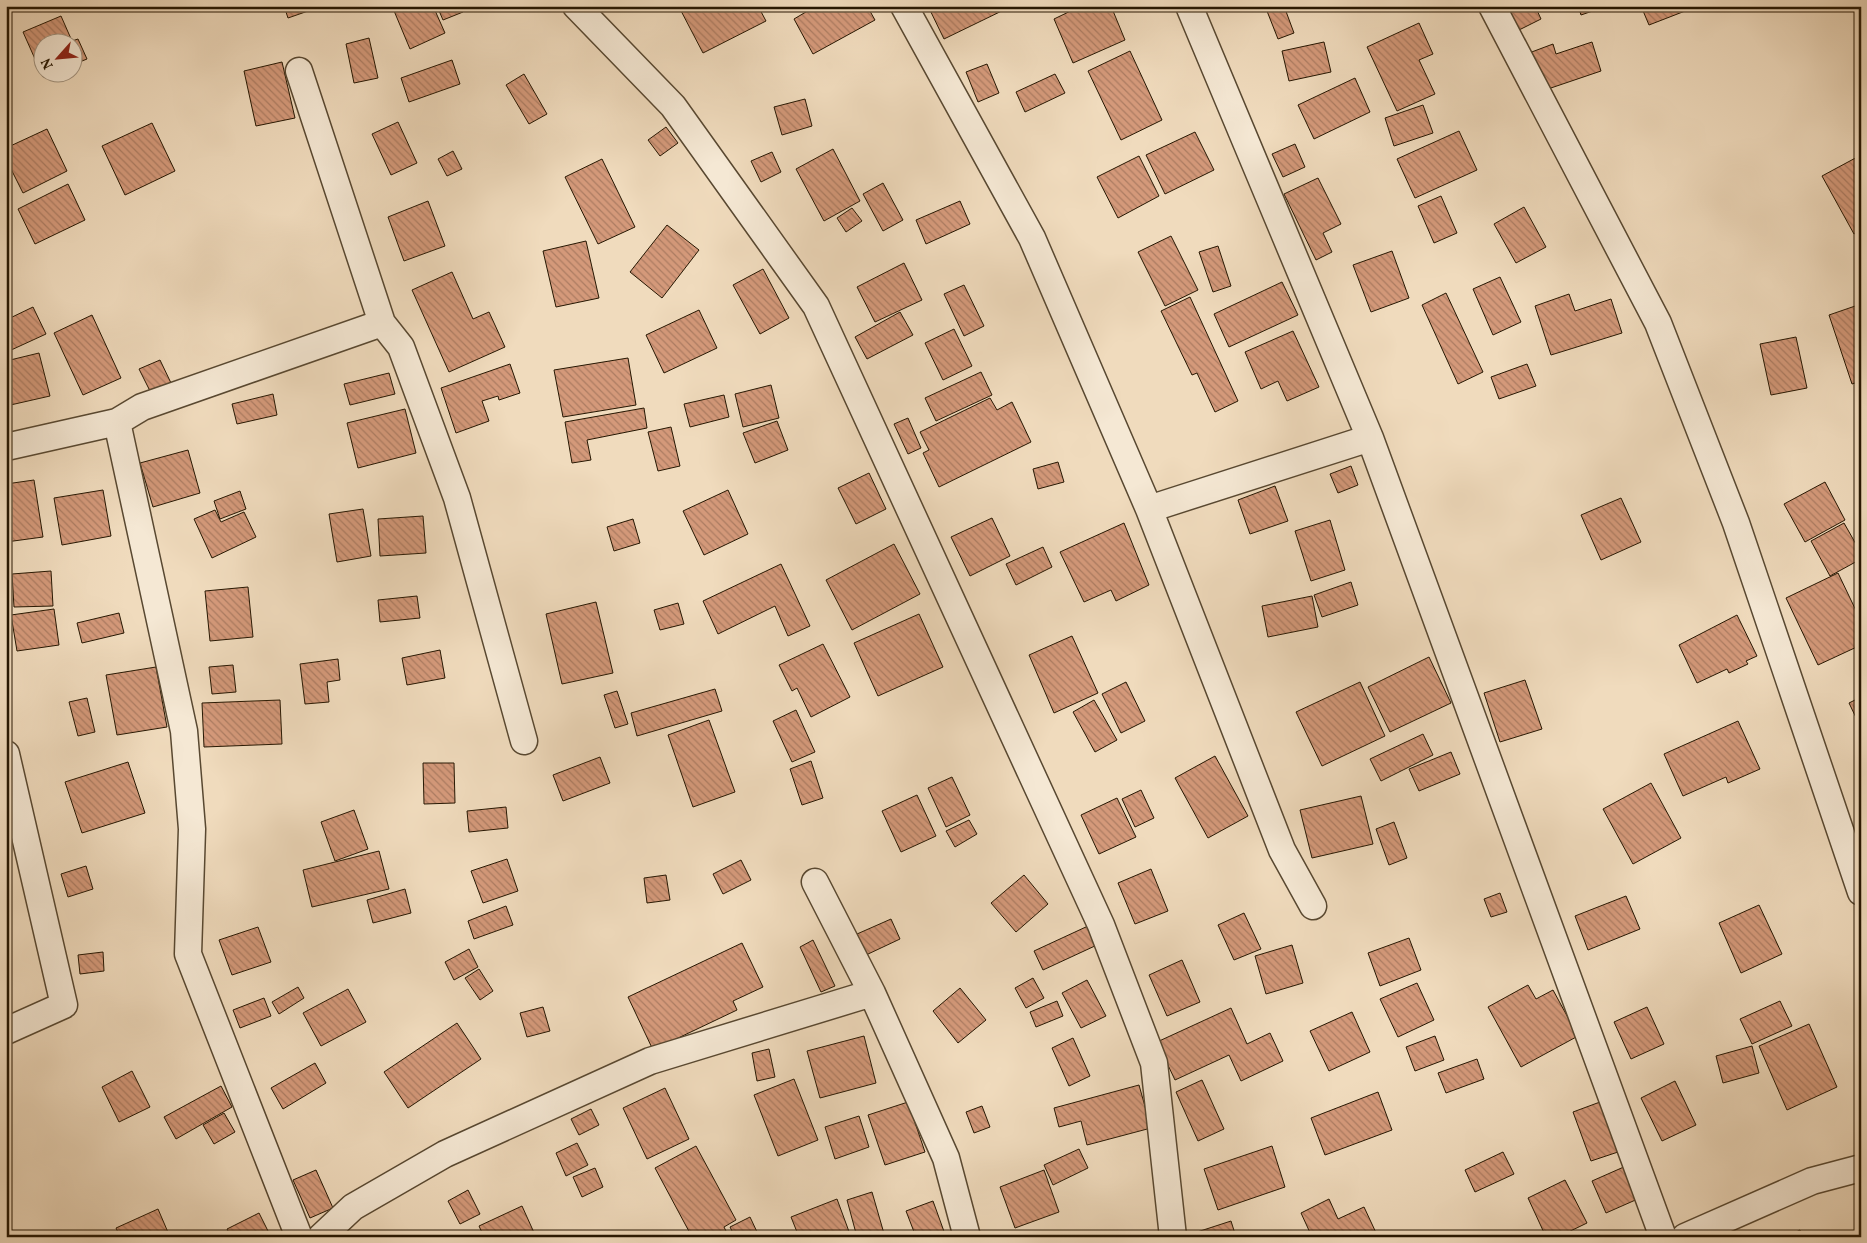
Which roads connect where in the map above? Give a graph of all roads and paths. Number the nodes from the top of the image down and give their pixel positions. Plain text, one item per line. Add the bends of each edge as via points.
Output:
1 (576, 6) edge
2 (904, 6) edge
3 (1189, 6) edge
4 (1492, 6) edge
5 (299, 71) dead end
6 (382, 323) junction
7 (117, 422) junction
8 (1370, 438) junction
9 (6, 447) edge
10 (1149, 509) junction
11 (524, 741) dead end
12 (6, 754) edge
13 (815, 882) dead end
14 (1861, 892) edge
15 (1313, 906) dead end
16 (872, 994) junction
17 (6, 1031) edge
18 (1861, 1168) edge
19 (300, 1237) edge
20 (321, 1237) edge
21 (967, 1237) edge
22 (1173, 1237) edge
23 (1663, 1237) edge
24 (1685, 1237) edge

1 - 22 street via 673,106 816,306 1101,924 1154,1063
2 - 10 street via 1032,238
3 - 8 street
4 - 14 street via 1658,323 1736,523
5 - 6 street
6 - 7 street via 142,407
6 - 11 street via 401,347 457,498
7 - 9 street
7 - 19 street via 184,731 192,828 188,954
8 - 10 street
8 - 23 street
10 - 15 street via 1282,850
12 - 17 street via 64,1005
13 - 16 street
16 - 20 street via 650,1061 444,1154 353,1207
16 - 21 street via 946,1158
18 - 24 street via 1812,1181

